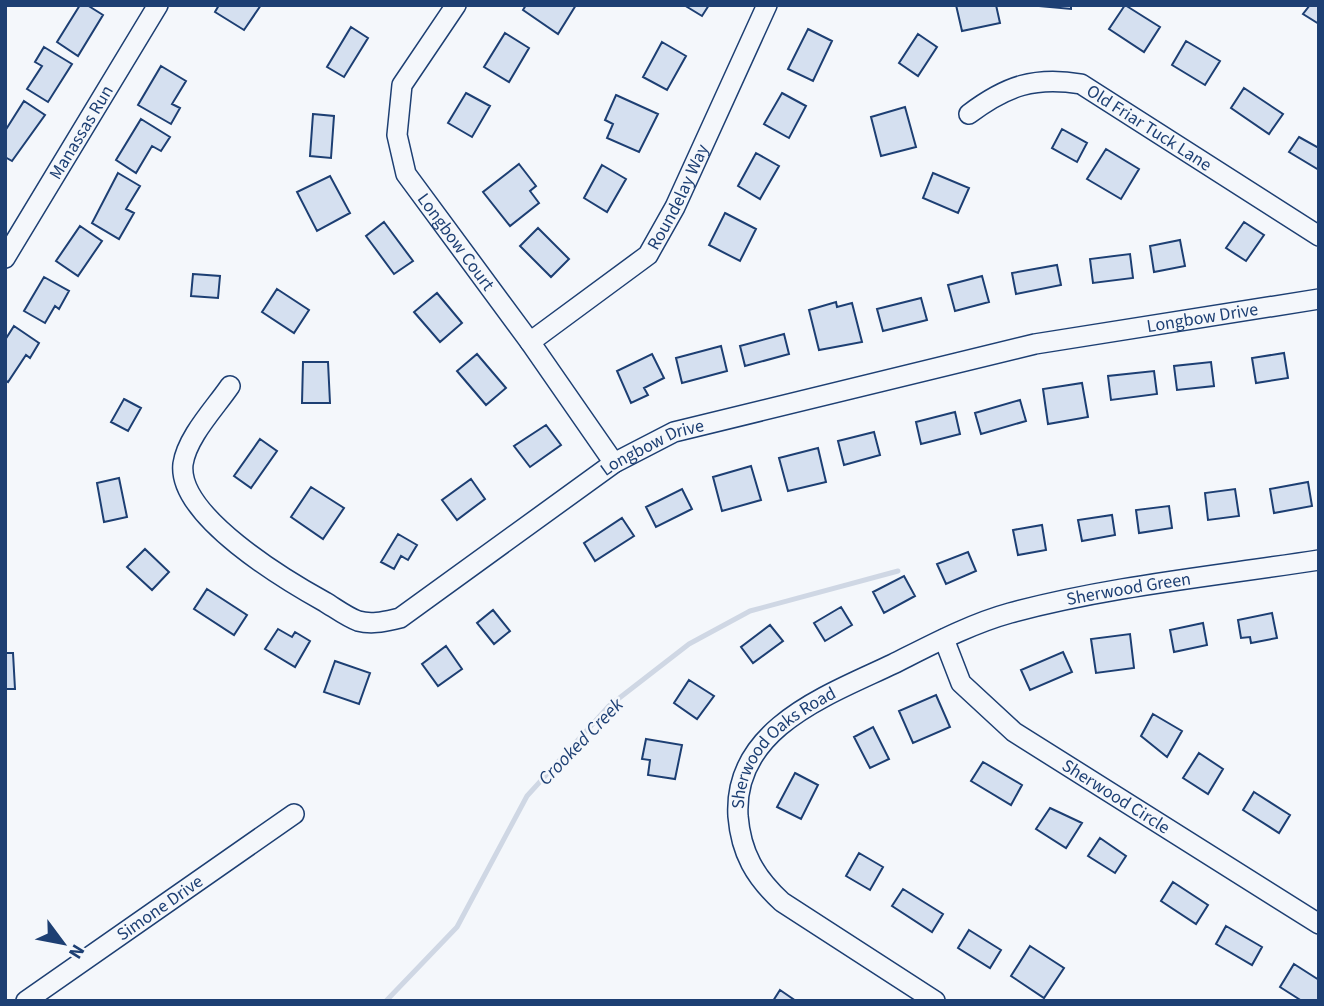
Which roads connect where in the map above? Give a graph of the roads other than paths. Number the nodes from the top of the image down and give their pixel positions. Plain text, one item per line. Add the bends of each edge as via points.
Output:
1 (158, 5) edge
2 (456, 5) edge
3 (767, 5) edge
4 (969, 114) dead end
5 (1319, 236) edge
6 (5, 258) edge
7 (1319, 299) edge
8 (530, 342) junction
9 (230, 386) dead end
10 (614, 463) junction
11 (1319, 560) edge
12 (944, 639) junction
13 (294, 814) dead end
14 (1319, 924) edge
15 (26, 1001) edge
16 (935, 1001) edge

1 - 6 street, Manassas Run
2 - 8 street, Longbow Court via 402,85 397,135 406,174
3 - 8 street, Roundelay Way via 675,207 648,255
4 - 5 street, Old Friar Tuck Lane via 998,92 1058,80 1081,84
7 - 10 street, Longbow Drive via 1035,344 674,432
8 - 10 street, Longbow Court
9 - 10 street, Longbow Drive via 188,447 183,467 190,491 246,554 357,620 378,623 400,618
11 - 12 street, Sherwood Green via 1056,601 1006,614
12 - 14 street, Sherwood Circle via 961,683 1014,732
12 - 16 street, Sherwood Oaks Road via 808,705 774,730 752,759 737,794 740,842 764,885 782,902
13 - 15 street, Simone Drive

